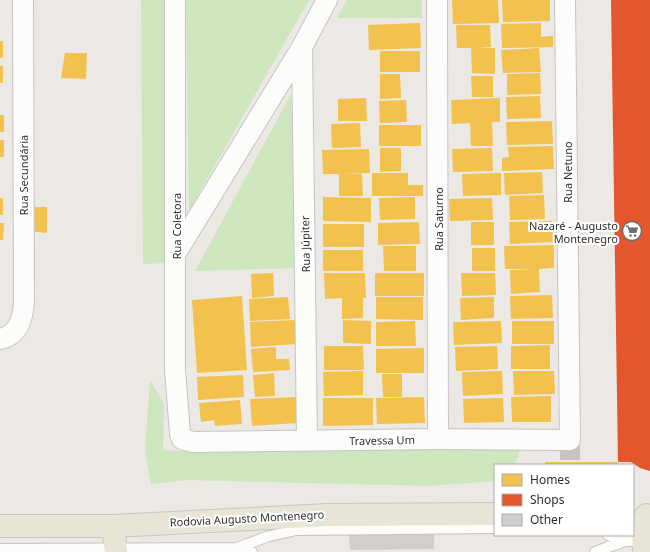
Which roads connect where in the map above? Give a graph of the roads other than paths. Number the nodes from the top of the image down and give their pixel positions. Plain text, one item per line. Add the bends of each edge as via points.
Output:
1 (23, 0) edge
2 (175, 0) edge
3 (327, 0) edge
4 (437, 0) edge
5 (565, 0) edge
6 (302, 47) junction
7 (176, 253) junction
8 (0, 339) edge
9 (438, 439) junction
10 (570, 440) joint
11 (307, 441) junction
12 (193, 442) joint
13 (494, 514) edge
14 (643, 515) edge
15 (0, 526) edge
16 (113, 526) junction
17 (494, 528) edge
18 (612, 536) edge
19 (640, 543) edge
20 (0, 548) edge
21 (237, 548) junction
22 (116, 550) edge
23 (252, 552) edge
24 (595, 552) edge

1 - 8 street, Rua Secundária via 24,301 19,325 12,334
2 - 7 street, Rua Coletora
3 - 6 street
4 - 9 street, Rua Saturno
5 - 10 street, Rua Netuno
6 - 7 street
6 - 11 street, Rua Júpiter
7 - 12 street, Rua Coletora via 177,417 182,439
9 - 10 street, Travessa Um
9 - 11 street, Travessa Um
11 - 12 street, Travessa Um
13 - 16 main road, Rodovia Augusto Montenegro via 328,514
14 - 19 main road
15 - 16 main road, Rodovia Augusto Montenegro
16 - 22 main road
17 - 21 lane via 296,530 266,537
18 - 19 lane
19 - 24 lane
20 - 22 lane
21 - 22 lane
21 - 23 lane

